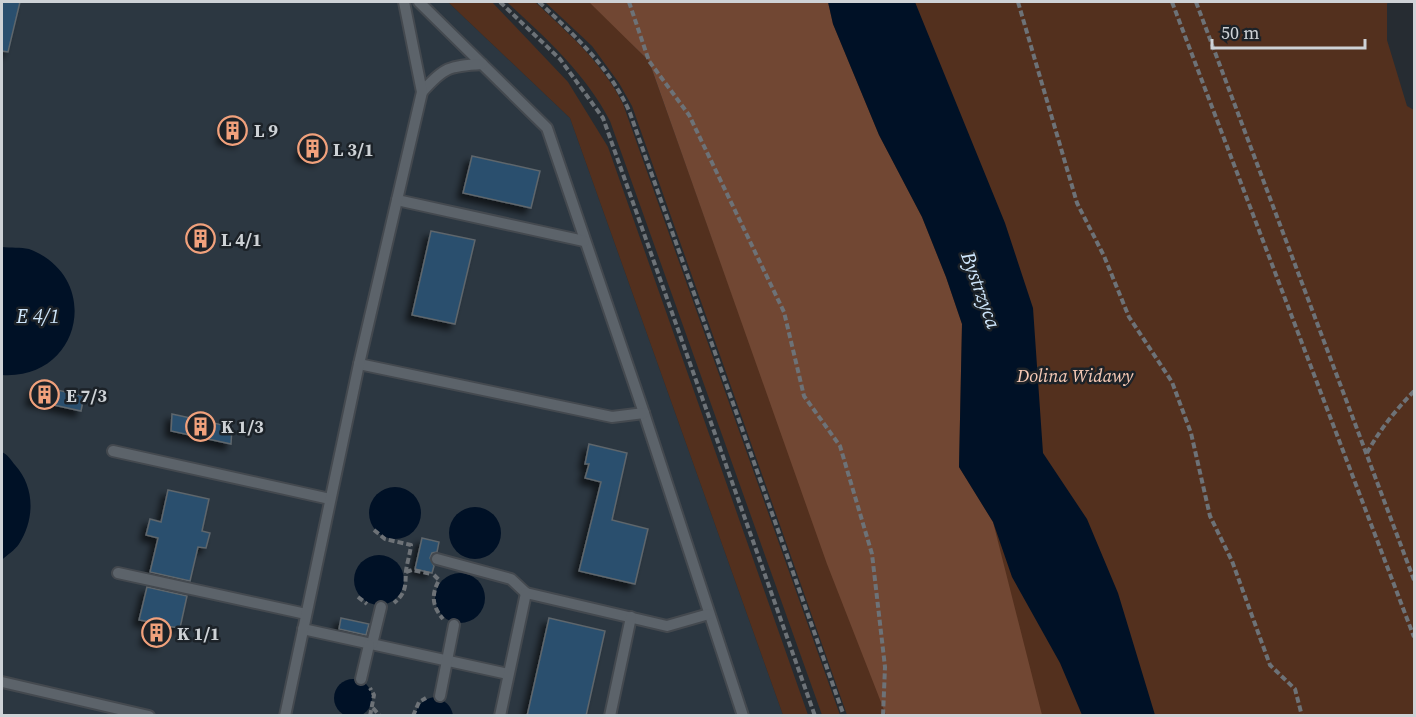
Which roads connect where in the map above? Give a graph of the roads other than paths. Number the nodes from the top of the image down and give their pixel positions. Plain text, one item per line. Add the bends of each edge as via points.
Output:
1 (404, 2) edge
2 (418, 2) edge
3 (482, 64) junction
4 (422, 92) junction
5 (398, 200) junction
6 (584, 241) junction
7 (359, 364) junction
8 (644, 412) junction
9 (113, 451) dead end
10 (330, 499) junction
11 (437, 559) dead end
12 (118, 573) dead end
13 (526, 593) junction
14 (381, 607) road end
15 (306, 614) junction
16 (709, 614) junction
17 (631, 617) junction
18 (454, 625) road end
19 (303, 629) junction
20 (370, 644) junction
21 (447, 660) junction
22 (508, 674) junction
23 (361, 679) dead end
24 (2, 682) edge
25 (440, 696) dead end
26 (149, 716) edge
27 (285, 716) edge
28 (500, 716) edge
29 (610, 716) edge
30 (743, 716) edge

1 - 4 lane
2 - 3 lane
3 - 4 lane via 456,65 438,74
3 - 6 lane via 548,128
4 - 5 lane
5 - 6 lane
5 - 7 lane
6 - 8 lane
7 - 8 lane via 612,417
7 - 10 lane
8 - 16 lane
9 - 10 lane
10 - 15 lane
11 - 13 lane via 511,579
12 - 15 lane
13 - 17 lane
13 - 22 lane
14 - 20 lane
15 - 19 lane
16 - 17 lane via 667,626
16 - 30 lane
17 - 29 lane
18 - 21 lane
19 - 20 lane
19 - 27 lane
20 - 21 lane
20 - 23 lane
21 - 22 lane
21 - 25 lane
22 - 28 lane
24 - 26 lane

